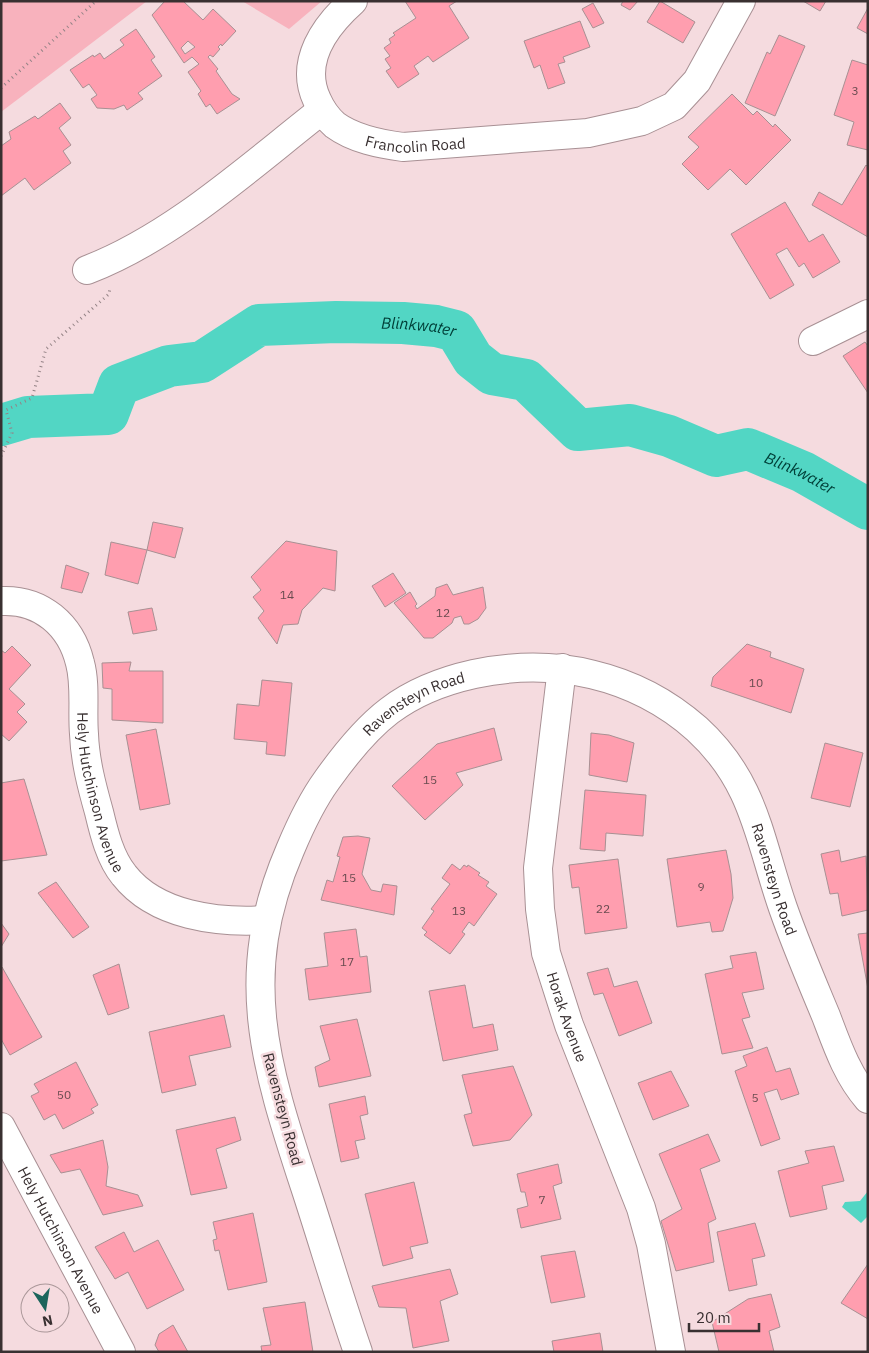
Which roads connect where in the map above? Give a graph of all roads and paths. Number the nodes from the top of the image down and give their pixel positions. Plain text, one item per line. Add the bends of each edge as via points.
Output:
1 (96, 1) edge
2 (353, 1) edge
3 (741, 1) edge
4 (1, 88) edge
5 (322, 110) junction
6 (116, 258) junction
7 (86, 270) dead end
8 (868, 314) edge
9 (813, 341) dead end
10 (1, 456) edge
11 (1, 601) edge
12 (562, 668) junction
13 (266, 920) junction
14 (868, 1099) edge
15 (1, 1127) edge
16 (121, 1352) edge
17 (358, 1352) edge
18 (671, 1352) edge

1 - 4 path
2 - 5 street via 323,33 314,55 310,74 313,91
3 - 5 street, Francolin Road via 697,81 674,106 642,121 588,133 403,147 378,144 358,136 335,125
5 - 6 street via 186,215
6 - 7 street
6 - 10 path via 109,294 46,349 32,398 6,410 12,434
8 - 9 street
11 - 13 street, Hely Hutchinson Avenue via 19,601 44,610 74,644 80,664 84,734 92,786 112,854 123,874 135,888 166,906 187,913 228,920
12 - 13 street, Ravensteyn Road via 513,668 454,679 424,688 382,715 353,745 317,794 283,866
12 - 14 street, Ravensteyn Road via 600,675 648,694 698,730 737,777 755,815 782,906 838,1047 850,1075
12 - 18 street, Horak Avenue via 538,868 546,953 569,1025 641,1208
13 - 17 street, Ravensteyn Road via 261,946 260,993 270,1070 289,1141
15 - 16 street, Hely Hutchinson Avenue

